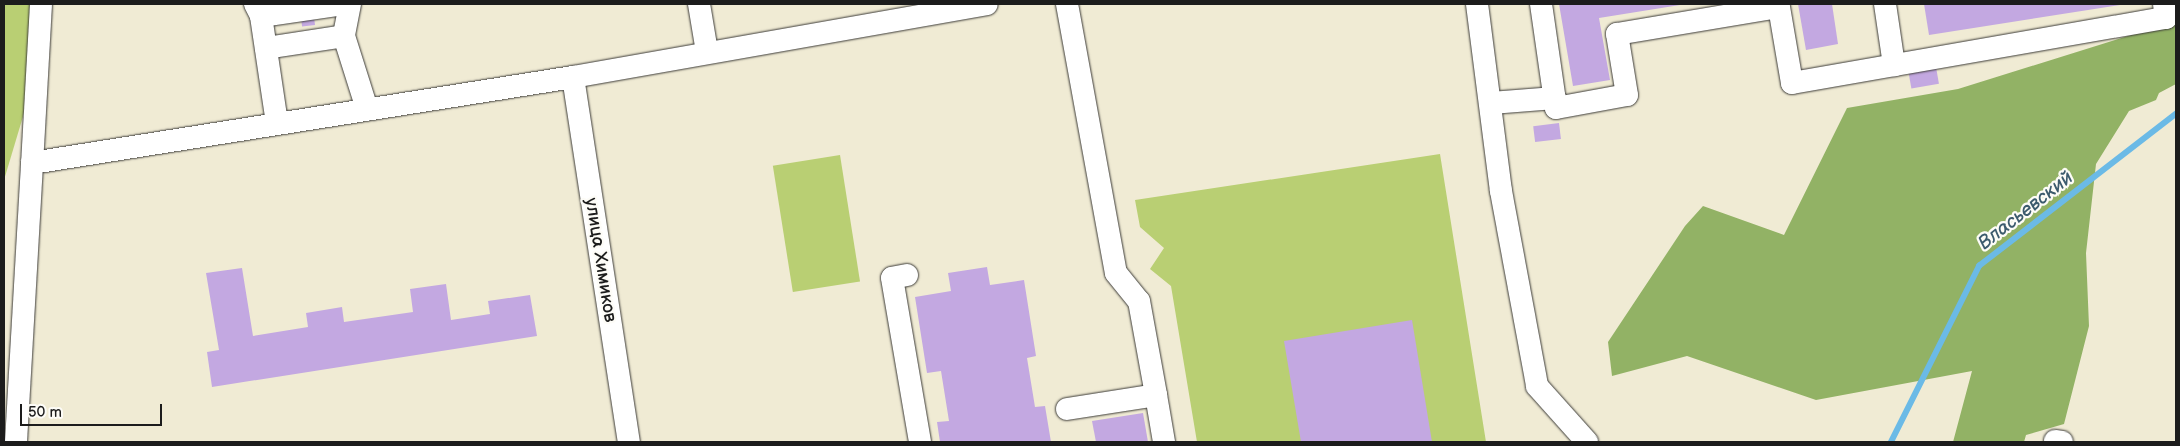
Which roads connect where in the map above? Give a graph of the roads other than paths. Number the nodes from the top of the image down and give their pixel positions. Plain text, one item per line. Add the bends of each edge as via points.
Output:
1 (41, 4) edge
2 (343, 4) edge
3 (350, 4) edge
4 (699, 4) edge
5 (987, 4) edge
6 (1067, 4) edge
7 (1477, 4) edge
8 (1541, 4) edge
9 (1885, 4) edge
10 (2164, 4) edge
11 (258, 10) edge
12 (344, 36) junction
13 (266, 48) junction
14 (707, 52) junction
15 (1894, 65) junction
16 (573, 77) junction
17 (1555, 98) junction
18 (1491, 103) junction
19 (367, 109) junction
20 (277, 123) junction
21 (32, 163) junction
22 (907, 275) dead end
23 (1156, 395) junction
24 (1067, 409) dead end
25 (16, 442) edge
26 (629, 442) edge
27 (920, 442) edge
28 (1164, 442) edge
29 (1587, 442) edge

1 - 21 street
2 - 11 street
3 - 12 street
4 - 14 street
5 - 14 street
6 - 23 street via 1116,273 1139,301
7 - 18 street
8 - 17 street
9 - 15 street
10 - 15 street via 2166,18
11 - 13 street
12 - 13 street
12 - 19 street
13 - 20 street
14 - 16 street
15 - 17 street via 1792,83 1779,7 1617,34 1627,95 1556,108
16 - 19 street
16 - 26 street, улица Химиков
17 - 18 street
18 - 29 street via 1501,191 1537,386
19 - 20 street
20 - 21 street
21 - 25 street
22 - 27 street via 892,278
23 - 24 street
23 - 28 street

